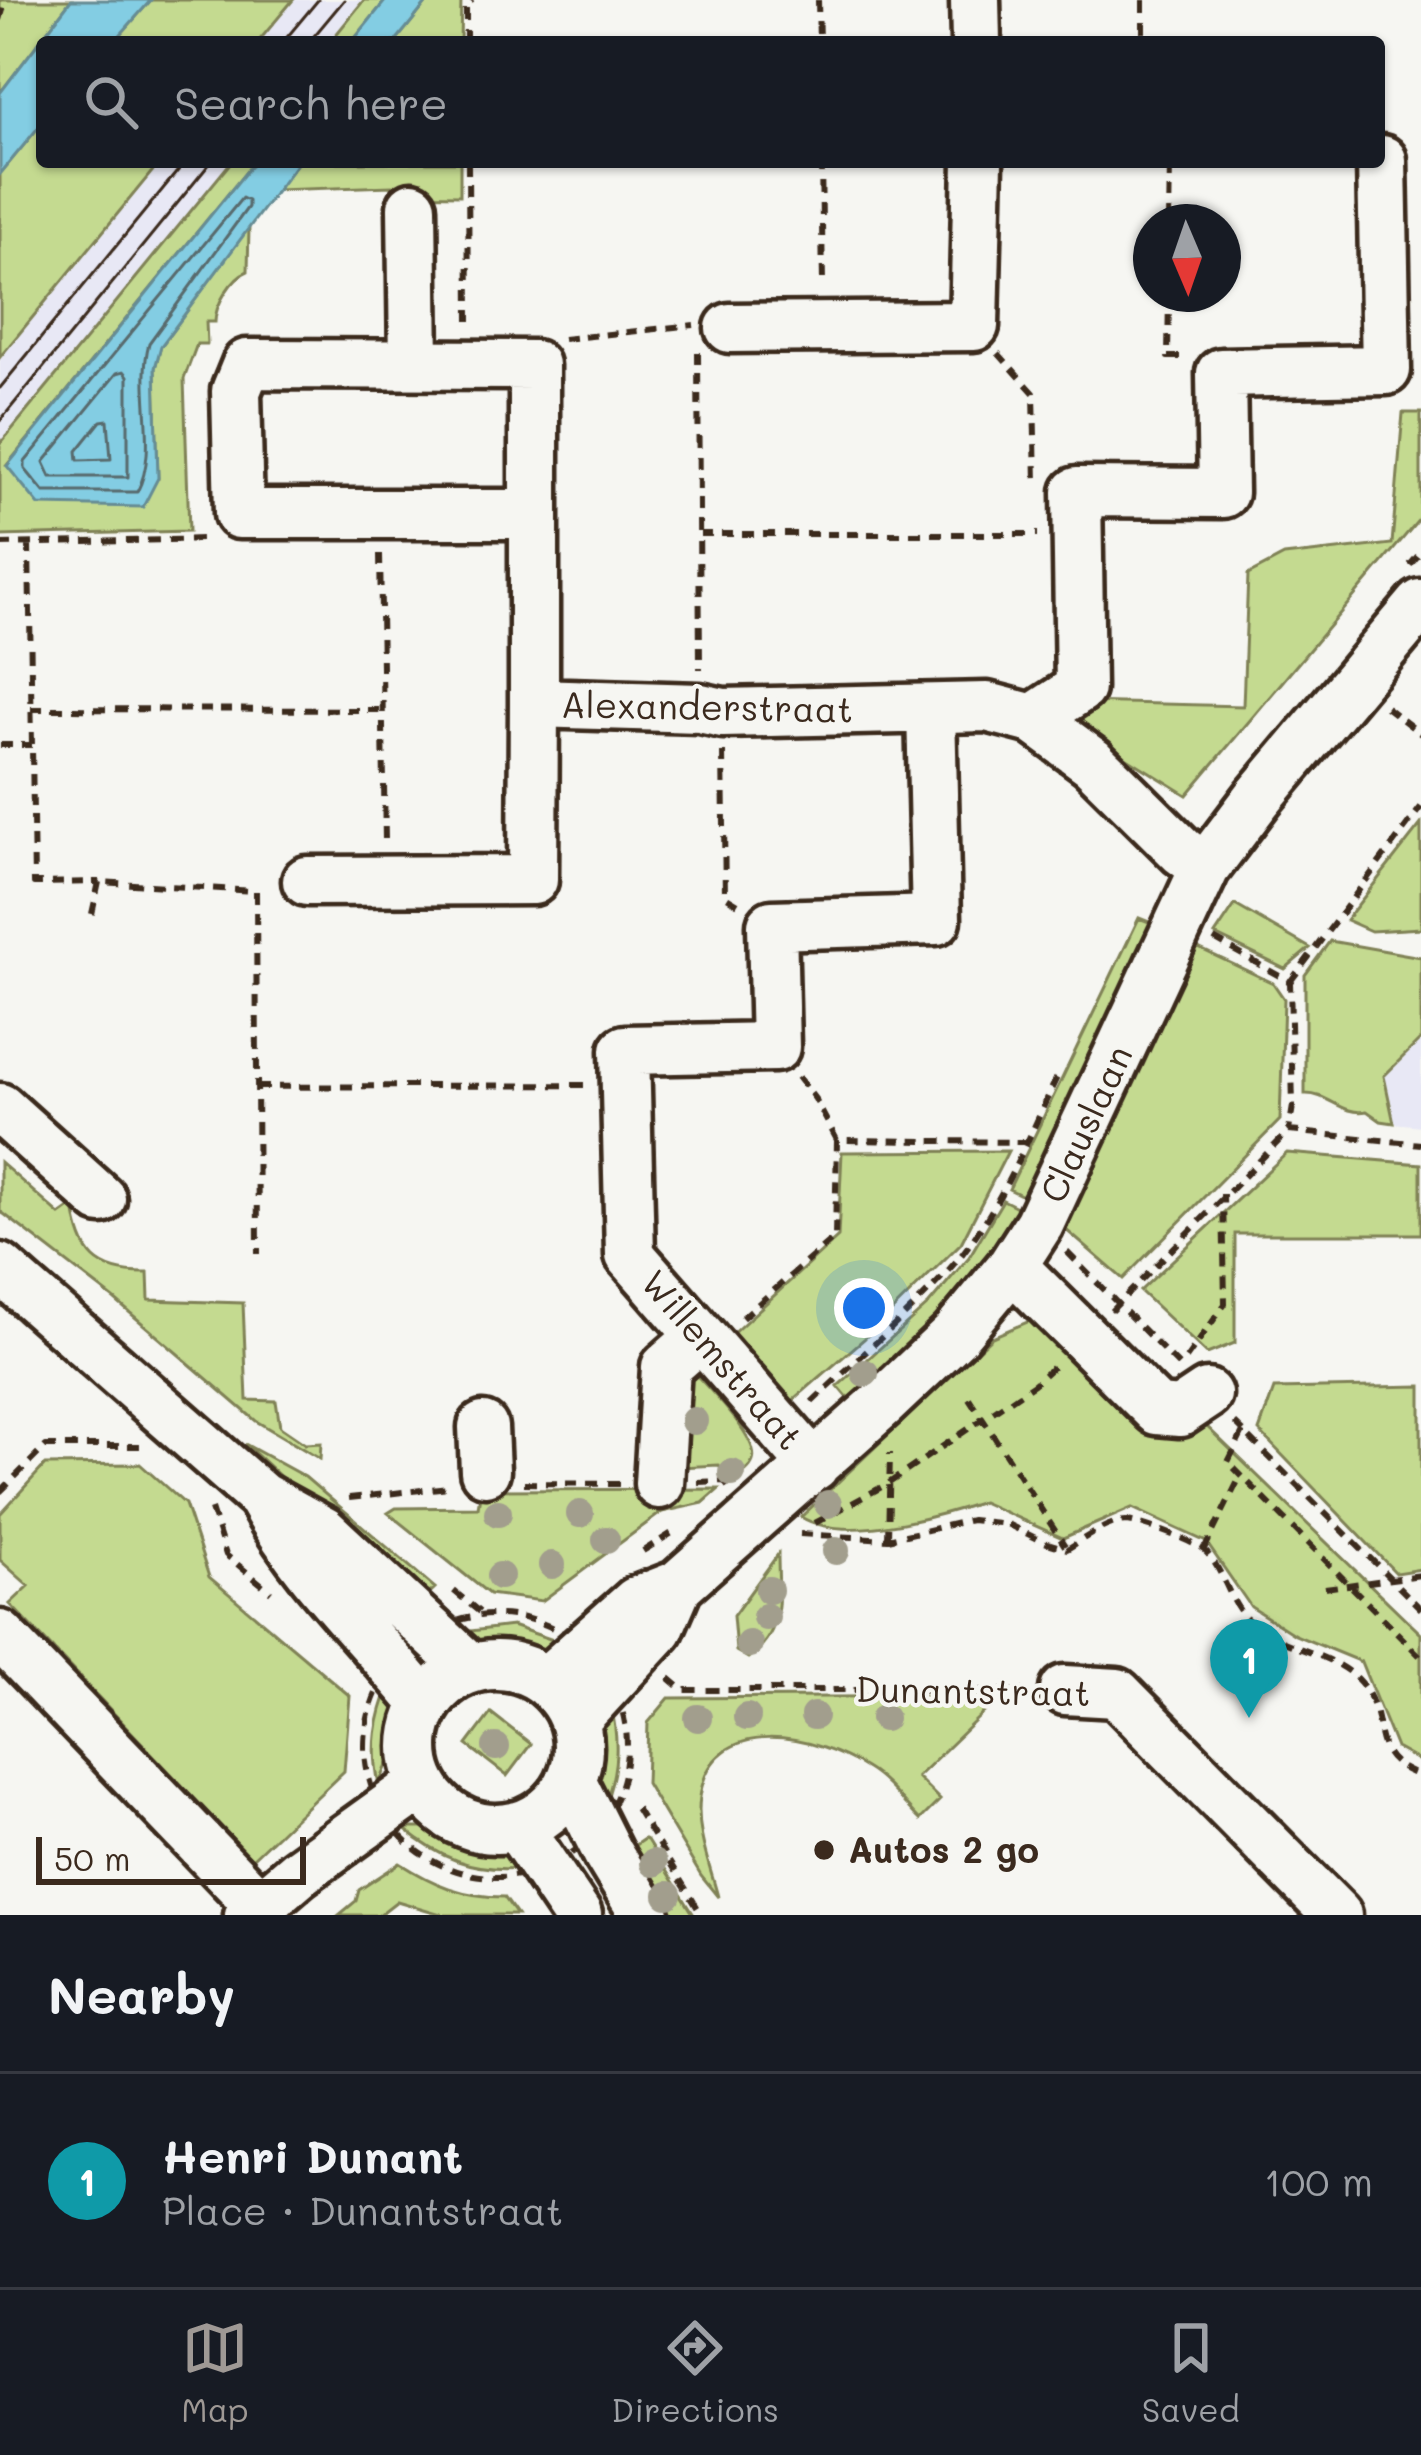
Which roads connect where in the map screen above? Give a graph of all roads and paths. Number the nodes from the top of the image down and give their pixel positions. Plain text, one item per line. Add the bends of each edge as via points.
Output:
1 (7, 0) edge
2 (472, 0) edge
3 (818, 0) edge
4 (975, 0) edge
5 (1143, 0) edge
6 (0, 20) edge
7 (466, 36) edge
8 (819, 36) edge
9 (976, 36) edge
10 (1143, 36) edge
11 (1394, 160) edge
12 (467, 168) edge
13 (821, 168) edge
14 (978, 168) edge
15 (1170, 168) edge
16 (1169, 204) edge
17 (412, 207) dead end
18 (1168, 312) edge
19 (469, 324) dead end
20 (974, 326) junction
21 (714, 327) junction
22 (823, 330) junction
23 (548, 345) junction
24 (413, 364) junction
25 (1221, 373) junction
26 (1077, 513) junction
27 (239, 514) junction
28 (380, 514) junction
29 (534, 514) junction
30 (700, 533) junction
31 (29, 543) junction
32 (0, 544) edge
33 (1421, 604) edge
34 (534, 703) junction
35 (31, 709) junction
36 (931, 709) junction
37 (384, 710) junction
38 (711, 711) junction
39 (1033, 719) junction
40 (0, 745) edge
41 (32, 745) junction
42 (1421, 807) edge
43 (1205, 868) junction
44 (307, 880) joint
45 (386, 880) junction
46 (99, 883) junction
47 (256, 891) junction
48 (92, 914) dead end
49 (1180, 921) junction
50 (772, 926) junction
51 (1290, 982) junction
52 (775, 1047) junction
53 (626, 1085) junction
54 (257, 1087) junction
55 (0, 1108) edge
56 (1289, 1131) junction
57 (836, 1140) junction
58 (1027, 1142) dead end
59 (1421, 1144) edge
60 (1223, 1195) junction
61 (101, 1199) dead end
62 (1039, 1224) junction
63 (258, 1254) dead end
64 (1012, 1266) junction
65 (0, 1268) edge
66 (1118, 1304) junction
67 (1083, 1340) junction
68 (704, 1342) junction
69 (1194, 1381) junction
70 (969, 1399) dead end
71 (982, 1417) junction
72 (891, 1442) dead end
73 (161, 1446) dead end
74 (484, 1449) dead end
75 (814, 1466) junction
76 (1241, 1474) junction
77 (889, 1483) junction
78 (659, 1484) dead end
79 (0, 1492) edge
80 (261, 1497) junction
81 (343, 1499) dead end
82 (888, 1539) junction
83 (1067, 1549) junction
84 (1204, 1550) junction
85 (1421, 1575) edge
86 (1393, 1581) junction
87 (1348, 1583) junction
88 (1325, 1588) dead end
89 (1421, 1609) edge
90 (432, 1631) junction
91 (0, 1635) edge
92 (1421, 1658) edge
93 (393, 1664) junction
94 (597, 1665) junction
95 (470, 1668) junction
96 (666, 1676) dead end
97 (546, 1682) junction
98 (1064, 1690) joint
99 (425, 1703) junction
100 (574, 1721) junction
101 (1421, 1776) edge
102 (571, 1780) junction
103 (422, 1784) junction
104 (621, 1785) junction
105 (382, 1812) junction
106 (518, 1826) junction
107 (596, 1832) junction
108 (545, 1868) junction
109 (254, 1910) edge
110 (577, 1915) edge
111 (645, 1915) edge
112 (702, 1915) edge
113 (1337, 1915) edge

1 - 6 path
2 - 7 path
3 - 8 path
4 - 9 street
5 - 10 path
11 - 25 street via 1385,370
12 - 19 path
13 - 22 path
14 - 20 street
15 - 16 path
17 - 24 street
18 - 25 path via 1168,357 1197,358
20 - 22 street
20 - 26 path via 1034,393 1036,487
21 - 22 street
21 - 23 path
21 - 30 path
23 - 24 street
23 - 29 street, Alexanderstraat
24 - 27 street via 247,364 236,391
25 - 26 street via 1223,493
26 - 30 path
26 - 39 street via 1080,688
27 - 28 street
27 - 31 path via 210,539
28 - 29 street
28 - 37 path
29 - 34 street, Alexanderstraat
30 - 38 path
31 - 32 path
31 - 35 path
33 - 43 street, Clauslaan
34 - 38 street, Alexanderstraat
34 - 45 street via 533,880
35 - 37 path
35 - 41 path
36 - 38 street, Alexanderstraat
36 - 39 street, Alexanderstraat via 987,707
36 - 50 street via 936,920
37 - 45 path
38 - 50 path via 725,896
39 - 43 street via 1092,762
40 - 41 path
41 - 46 path via 34,883
42 - 51 path
43 - 49 street, Clauslaan
44 - 45 street
44 - 47 path
46 - 47 path
46 - 48 path
47 - 54 path
49 - 51 path
49 - 62 street, Clauslaan
50 - 52 street
51 - 56 path
52 - 53 street via 625,1050
52 - 57 path
53 - 54 path
53 - 68 street, Willemstraat via 630,1255
54 - 63 path
55 - 61 street
56 - 59 path
56 - 60 path
57 - 58 path
57 - 68 path via 835,1238
60 - 66 path
60 - 69 path via 1225,1304
62 - 64 street, Clauslaan
62 - 66 path
64 - 67 street
64 - 75 street, Clauslaan via 955,1335
65 - 80 street
66 - 67 path
66 - 69 path
67 - 69 street via 1157,1410 1180,1412
67 - 71 path
68 - 75 street, Willemstraat
68 - 78 street via 666,1367
70 - 71 path
71 - 77 path
71 - 83 path
72 - 77 path
73 - 79 path via 46,1446
74 - 81 path via 470,1485
75 - 94 street, Clauslaan via 677,1585 659,1629
76 - 84 path
76 - 86 path via 1228,1462 1243,1431
76 - 87 path
77 - 82 path
77 - 82 path via 796,1534
80 - 90 street via 322,1531
80 - 93 street via 289,1547
82 - 83 path via 971,1520 1007,1524
83 - 84 path via 1127,1521
84 - 101 path via 1238,1613 1276,1640 1338,1663 1360,1683 1375,1705 1384,1754
85 - 86 path
86 - 87 path
86 - 89 path
87 - 88 path
87 - 92 path
90 - 93 path
90 - 94 path via 505,1615 548,1626
90 - 95 street
91 - 109 street
93 - 99 street
93 - 105 path via 375,1694 364,1742
94 - 97 street, Clauslaan
94 - 100 street, Clauslaan
94 - 104 path via 627,1732
95 - 97 street via 518,1667
95 - 99 street
96 - 98 path, Dunantstraat via 683,1690
97 - 100 street
98 - 113 street, Dunantstraat via 1118,1693
99 - 103 street via 415,1730
100 - 102 street
102 - 106 street via 549,1809
102 - 107 street
103 - 105 street
103 - 106 street via 463,1822
104 - 107 path
104 - 112 path
105 - 108 path via 414,1849 450,1870 491,1878
105 - 109 street
106 - 108 street
107 - 108 path
107 - 111 street
108 - 110 street

